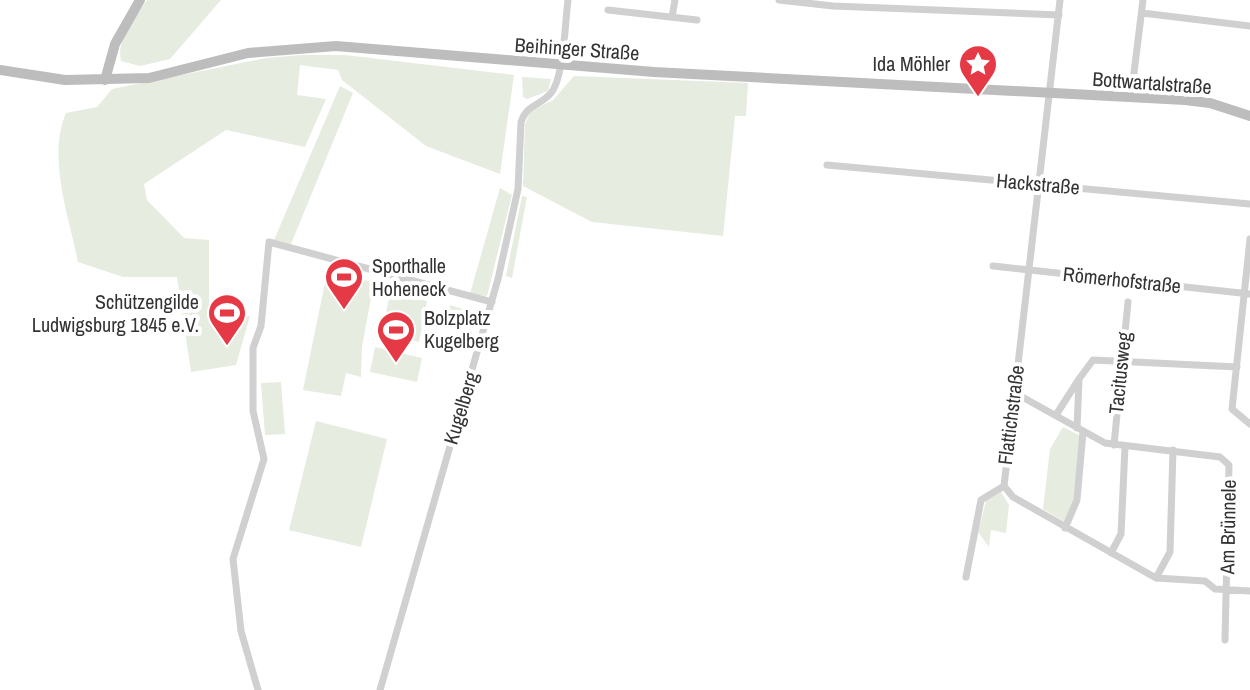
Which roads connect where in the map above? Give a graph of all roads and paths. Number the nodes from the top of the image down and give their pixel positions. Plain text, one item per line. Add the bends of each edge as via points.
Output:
1 (140, 0) edge
2 (568, 0) edge
3 (675, 0) edge
4 (779, 0) edge
5 (1060, 0) edge
6 (1143, 0) edge
7 (917, 4) edge
8 (608, 10) dead end
9 (1142, 13) junction
10 (1059, 15) junction
11 (672, 17) junction
12 (697, 20) dead end
13 (1250, 26) edge
14 (559, 65) junction
15 (0, 70) edge
16 (105, 80) junction
17 (1050, 94) junction
18 (1131, 97) junction
19 (1249, 114) edge
20 (827, 165) dead end
21 (1040, 185) junction
22 (1250, 204) edge
23 (1250, 239) edge
24 (993, 266) dead end
25 (1029, 271) junction
26 (1248, 293) edge
27 (492, 302) junction
28 (1128, 302) dead end
29 (1121, 362) junction
30 (1237, 367) junction
31 (1079, 379) junction
32 (1015, 393) junction
33 (1056, 415) junction
34 (1250, 424) edge
35 (1080, 430) junction
36 (1114, 445) junction
37 (1125, 447) junction
38 (1173, 450) junction
39 (1004, 486) junction
40 (1065, 528) junction
41 (1111, 553) junction
42 (966, 577) dead end
43 (1156, 578) junction
44 (1227, 590) junction
45 (1250, 591) edge
46 (1225, 640) dead end
47 (258, 690) edge
48 (380, 690) edge

1 - 16 main road via 115,44
2 - 14 street
3 - 11 street
4 - 7 street via 833,6
5 - 10 street, Flattichstraße
6 - 9 street
7 - 10 street
8 - 11 street
9 - 13 street
9 - 18 street
10 - 17 street, Flattichstraße
11 - 12 street
14 - 16 main road, Beihinger Straße via 295,47 149,78
14 - 17 main road, Beihinger Straße
14 - 27 street, Kugelberg via 553,90 530,105 521,122 518,189
15 - 16 main road, Beihinger Straße via 44,79
17 - 18 main road, Bottwartalstraße
17 - 21 street, Flattichstraße
18 - 19 main road, Bottwartalstraße via 1210,103
20 - 21 street, Hackstraße
21 - 22 street, Hackstraße
21 - 25 street, Flattichstraße
23 - 26 street
24 - 25 street, Römerhofstraße
25 - 26 street, Römerhofstraße
25 - 32 street, Flattichstraße
26 - 30 street
27 - 47 street via 269,242 261,326 253,348 253,411 264,459 233,559 241,631
27 - 48 street, Kugelberg
28 - 29 street, Tacitusweg
29 - 30 street
29 - 31 street via 1093,360
29 - 36 street, Tacitusweg
30 - 34 street via 1232,409
31 - 33 street
31 - 35 street
32 - 33 street
32 - 39 street, Flattichstraße
33 - 35 street
35 - 36 street
35 - 40 street via 1077,500
36 - 37 street
37 - 38 street
37 - 41 street via 1121,534
38 - 43 street via 1170,552
38 - 44 street, Am Brünnele via 1220,457 1229,465
39 - 40 street, Flattichstraße
39 - 42 street via 981,500
40 - 41 street, Flattichstraße
41 - 43 street, Flattichstraße
43 - 44 street, Flattichstraße via 1205,581 1213,589
44 - 45 street, Am Brünnele
44 - 46 street, Am Brünnele

